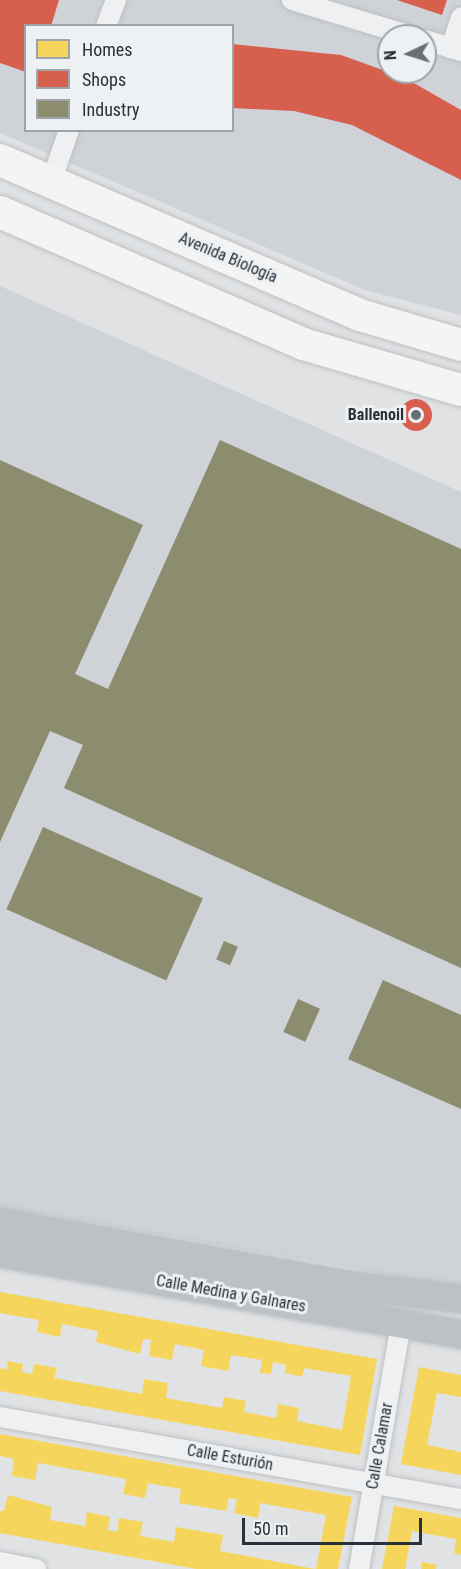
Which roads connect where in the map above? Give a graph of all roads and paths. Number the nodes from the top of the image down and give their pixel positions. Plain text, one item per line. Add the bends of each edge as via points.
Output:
1 (116, 0) edge
2 (292, 0) edge
3 (461, 18) edge
4 (107, 24) edge
5 (377, 26) edge
6 (437, 44) edge
7 (456, 50) edge
8 (68, 132) edge
9 (0, 160) edge
10 (51, 182) junction
11 (0, 212) edge
12 (461, 345) edge
13 (461, 390) edge
14 (0, 1222) edge
15 (0, 1253) edge
16 (461, 1299) edge
17 (401, 1323) junction
18 (461, 1334) edge
19 (0, 1417) edge
20 (374, 1484) junction
21 (461, 1499) edge
22 (0, 1562) edge
23 (36, 1569) edge
24 (359, 1569) edge

1 - 4 street
2 - 5 street
3 - 7 street
6 - 7 street
8 - 10 street
9 - 10 main road, Avenida Biología
10 - 12 main road, Avenida Biología via 360,315
11 - 13 main road via 303,344
14 - 16 main road, Calle Medina y Galnares via 340,1284
15 - 17 main road, Calle Medina y Galnares
17 - 18 main road, Calle Medina y Galnares
17 - 20 street, Calle Calamar
19 - 20 street, Calle Esturión
20 - 21 street, Calle Esturión
20 - 24 street, Calle Calamar
22 - 23 street

